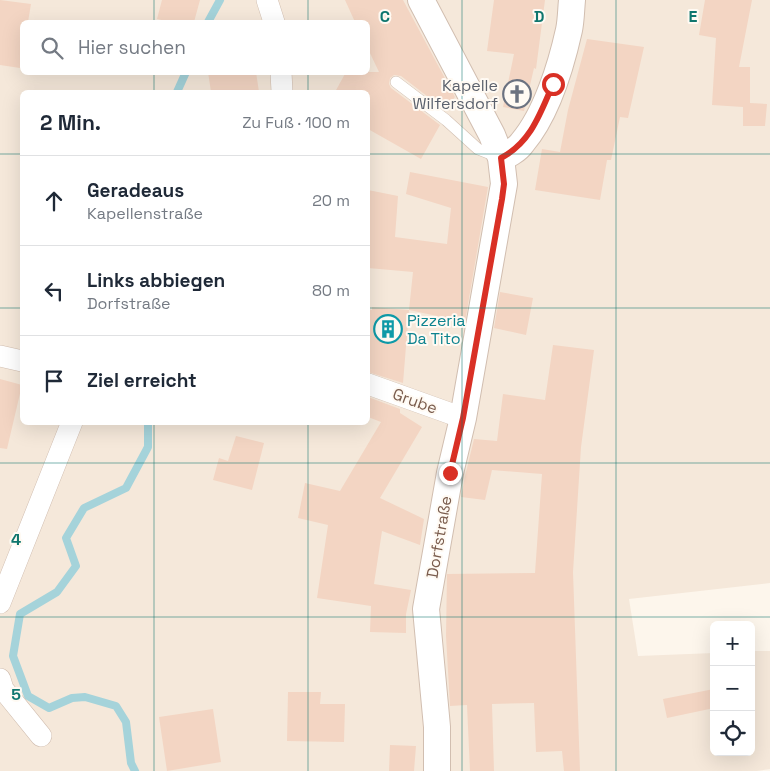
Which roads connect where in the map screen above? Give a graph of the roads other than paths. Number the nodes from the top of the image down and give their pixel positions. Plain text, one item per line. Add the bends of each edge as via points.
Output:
1 (267, 0) edge
2 (421, 0) edge
3 (572, 0) edge
4 (273, 20) edge
5 (396, 82) dead end
6 (501, 158) junction
7 (0, 356) edge
8 (20, 361) edge
9 (370, 385) edge
10 (463, 418) junction
11 (71, 425) edge
12 (0, 603) edge
13 (0, 679) edge
14 (41, 736) dead end
15 (437, 771) edge

1 - 4 street
2 - 6 street, Dorfstraße
3 - 6 street via 569,29 553,84 534,127 522,144
5 - 6 lane via 478,149
6 - 10 street, Dorfstraße via 504,178 502,199
7 - 8 street
9 - 10 street, Grube
10 - 15 street, Dorfstraße via 426,609 437,727
11 - 12 street
13 - 14 street via 3,689

